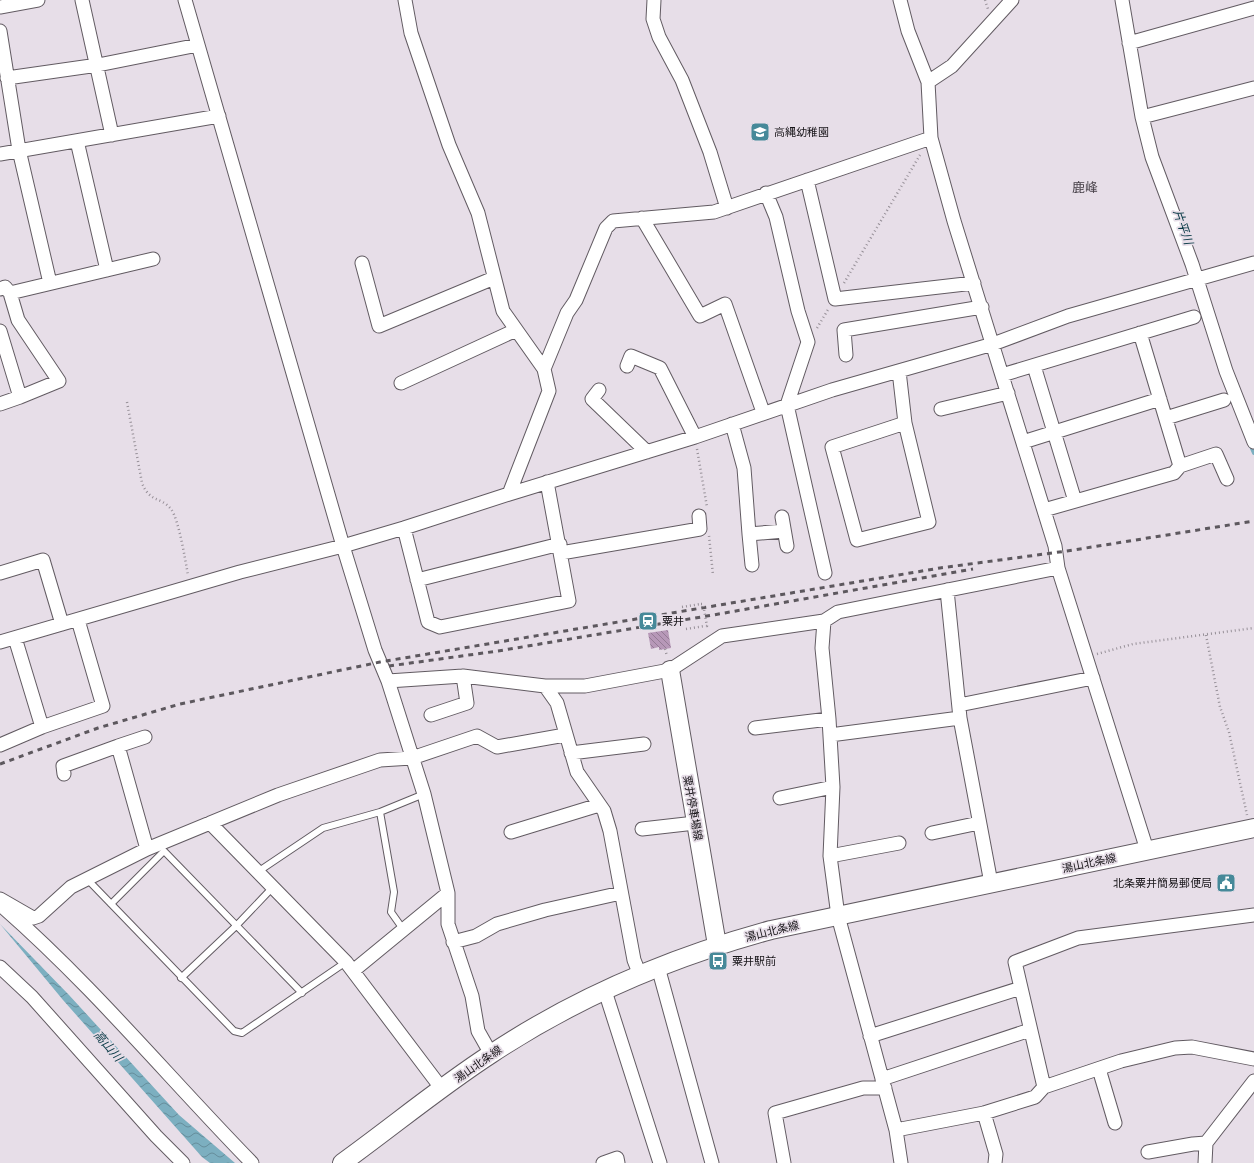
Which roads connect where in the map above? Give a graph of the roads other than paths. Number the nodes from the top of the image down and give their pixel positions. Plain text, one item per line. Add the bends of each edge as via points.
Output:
1 (38, 0) edge
2 (82, 0) edge
3 (185, 0) edge
4 (405, 0) edge
5 (654, 0) edge
6 (900, 0) edge
7 (1012, 0) edge
8 (1122, 0) edge
9 (0, 7) edge
10 (1254, 8) edge
11 (0, 31) edge
12 (1129, 43) junction
13 (198, 45) junction
14 (98, 65) junction
15 (5, 82) edge
16 (928, 82) junction
17 (1254, 88) edge
18 (219, 116) junction
19 (1142, 117) junction
20 (112, 135) junction
21 (931, 138) junction
22 (77, 140) junction
23 (19, 150) junction
24 (0, 154) edge
25 (807, 180) junction
26 (766, 193) junction
27 (727, 208) junction
28 (642, 218) junction
29 (153, 259) dead end
30 (362, 263) dead end
31 (1254, 263) edge
32 (106, 270) junction
33 (494, 278) junction
34 (1194, 280) junction
35 (50, 283) junction
36 (974, 283) junction
37 (5, 291) edge
38 (982, 308) junction
39 (1194, 317) dead end
40 (516, 330) junction
41 (0, 331) edge
42 (1140, 333) junction
43 (993, 344) junction
44 (846, 354) dead end
45 (627, 366) dead end
46 (1034, 366) junction
47 (544, 368) junction
48 (900, 371) junction
49 (1002, 375) junction
50 (401, 383) dead end
51 (599, 390) dead end
52 (1008, 393) junction
53 (20, 397) junction
54 (1160, 399) junction
55 (1224, 400) dead end
56 (0, 404) edge
57 (787, 405) junction
58 (941, 409) dead end
59 (764, 412) junction
60 (1166, 418) junction
61 (905, 423) junction
62 (732, 424) junction
63 (1054, 432) junction
64 (695, 437) junction
65 (1023, 442) junction
66 (1254, 442) edge
67 (647, 452) junction
68 (1180, 466) junction
69 (1227, 479) dead end
70 (547, 482) junction
71 (509, 494) junction
72 (1075, 501) junction
73 (1044, 510) junction
74 (699, 516) dead end
75 (782, 517) dead end
76 (404, 528) junction
77 (784, 531) junction
78 (750, 534) junction
79 (343, 546) junction
80 (786, 546) dead end
81 (560, 549) junction
82 (752, 565) dead end
83 (1058, 568) junction
84 (0, 573) edge
85 (824, 573) dead end
86 (417, 580) junction
87 (947, 590) junction
88 (78, 620) junction
89 (824, 621) junction
90 (62, 624) junction
91 (14, 638) junction
92 (0, 642) edge
93 (670, 670) junction
94 (463, 676) junction
95 (1093, 678) junction
96 (388, 681) junction
97 (545, 686) junction
98 (960, 711) junction
99 (431, 715) dead end
100 (829, 719) junction
101 (42, 727) junction
102 (755, 728) dead end
103 (565, 735) junction
104 (830, 735) junction
105 (145, 737) dead end
106 (644, 744) dead end
107 (0, 745) edge
108 (118, 746) junction
109 (572, 753) junction
110 (412, 758) junction
111 (64, 774) dead end
112 (833, 787) junction
113 (424, 794) junction
114 (780, 798) dead end
115 (599, 805) junction
116 (380, 812) junction
117 (210, 823) junction
118 (696, 823) junction
119 (978, 823) junction
120 (642, 829) dead end
121 (1252, 829) edge
122 (511, 832) dead end
123 (932, 833) dead end
124 (899, 843) dead end
125 (147, 849) junction
126 (1147, 850) junction
127 (830, 856) junction
128 (259, 871) junction
129 (87, 879) junction
130 (991, 883) junction
131 (274, 886) junction
132 (621, 892) junction
133 (448, 893) junction
134 (0, 899) edge
135 (111, 904) junction
136 (0, 905) edge
137 (1254, 915) edge
138 (838, 916) junction
139 (236, 926) junction
140 (403, 929) junction
141 (454, 942) junction
142 (717, 945) junction
143 (349, 966) junction
144 (0, 967) edge
145 (658, 967) junction
146 (640, 975) junction
147 (181, 978) junction
148 (1020, 988) junction
149 (605, 991) junction
150 (302, 993) junction
151 (1030, 1030) junction
152 (870, 1036) junction
153 (491, 1054) junction
154 (1254, 1059) edge
155 (1099, 1069) junction
156 (1254, 1081) edge
157 (883, 1083) junction
158 (1044, 1087) junction
159 (442, 1089) junction
160 (984, 1113) junction
161 (1115, 1123) dead end
162 (896, 1130) junction
163 (1206, 1144) junction
164 (1148, 1152) dead end
165 (183, 1163) edge
166 (252, 1163) edge
167 (342, 1163) edge
168 (603, 1163) edge
169 (618, 1163) edge
170 (660, 1163) edge
171 (712, 1163) edge
172 (784, 1163) edge
173 (901, 1163) edge
174 (995, 1163) edge
175 (1205, 1163) edge

1 - 9 street
2 - 14 street
3 - 13 street
4 - 33 street via 411,33 450,145 478,213
5 - 27 street via 653,19 659,37 682,80 710,152
6 - 16 street via 908,31
7 - 16 street via 952,66
8 - 12 street
10 - 12 street
11 - 15 street
12 - 19 street
13 - 14 street
13 - 18 street
14 - 15 street
14 - 20 street
15 - 23 street
16 - 21 street
17 - 19 street
18 - 20 street
18 - 79 street
19 - 34 street via 1152,157
20 - 22 street
21 - 25 street
21 - 36 street
22 - 23 street
22 - 32 street
23 - 24 street
23 - 35 street
25 - 26 street
25 - 36 street via 835,299
26 - 27 street
26 - 57 street via 776,217 808,342
27 - 28 street via 714,212
28 - 47 street via 613,221 606,228
28 - 59 street via 700,316 726,304
29 - 32 street
30 - 33 street via 379,326
31 - 34 street
32 - 35 street
33 - 40 street via 503,311
34 - 43 street via 1068,316
34 - 66 street
35 - 37 street
36 - 38 street
37 - 53 street via 18,320 59,380
38 - 43 street
38 - 44 street via 844,330
39 - 42 street
40 - 47 street
40 - 50 street
41 - 53 street
42 - 46 street
42 - 54 street
43 - 48 street
43 - 49 street
45 - 64 street via 631,356 660,368
46 - 49 street
46 - 63 street
47 - 71 street via 549,391
48 - 57 street
48 - 61 street
49 - 52 street
51 - 67 street via 592,399
52 - 58 street
52 - 65 street
53 - 56 street
54 - 60 street
54 - 63 street
55 - 60 street
57 - 59 street
57 - 85 street
59 - 62 street
60 - 68 street
61 - 61 street via 929,522 857,540 832,447
62 - 64 street
62 - 78 street via 744,468
63 - 65 street
63 - 72 street
64 - 67 street
65 - 73 street
67 - 70 street
68 - 69 street via 1216,454
68 - 72 street via 1174,473
70 - 71 street
70 - 81 street
71 - 76 street
72 - 73 street
73 - 83 street via 1055,546
74 - 81 street via 700,529
75 - 77 street
76 - 79 street
76 - 86 street
77 - 78 street
77 - 80 street
78 - 82 street
79 - 88 street via 240,572
79 - 96 street via 375,650
81 - 86 street
81 - 86 street via 569,601 440,627 428,622
83 - 87 street
83 - 95 street
84 - 90 street via 43,560
87 - 89 street via 838,612
87 - 98 street
88 - 90 street
88 - 101 street via 104,706
89 - 93 street via 722,636
89 - 100 street via 822,648
90 - 91 street
91 - 92 street
91 - 101 street
93 - 97 street via 585,686
93 - 118 main road, 粟井停車場線
94 - 96 street
94 - 97 street
94 - 99 street via 467,703
95 - 98 street
95 - 126 street
96 - 110 street
97 - 103 street via 557,703
98 - 104 street
98 - 119 street
100 - 102 street
100 - 104 street
101 - 107 street
103 - 109 street
103 - 110 street via 497,747 477,736
104 - 112 street
105 - 108 street
106 - 109 street
108 - 111 street via 63,766
108 - 125 street
109 - 115 street via 577,772
110 - 113 street
110 - 117 street via 380,760 278,795
112 - 114 street
112 - 127 street
113 - 116 lane
113 - 133 street
115 - 122 street
115 - 132 street via 604,811 610,831
116 - 128 lane via 323,828
116 - 140 lane via 394,892 391,912
117 - 125 street
117 - 128 street
118 - 120 street
118 - 142 main road, 粟井停車場線
119 - 123 street
119 - 130 street
121 - 126 main road, 湯山北条線
124 - 127 street
125 - 129 street
126 - 130 main road, 湯山北条線
127 - 138 street
128 - 131 street
129 - 134 street via 71,887 40,916 33,918
129 - 135 lane
130 - 138 main road, 湯山北条線
131 - 139 lane
131 - 143 street
132 - 141 street via 497,924 476,936
132 - 146 street via 634,960
133 - 140 street
133 - 141 street via 448,924
135 - 139 lane via 164,851
135 - 147 lane
136 - 166 street via 113,1014 211,1122
137 - 148 street via 1078,938 1014,962
138 - 142 main road, 湯山北条線 via 771,930
138 - 152 street
139 - 147 lane
139 - 150 lane
140 - 143 street
141 - 153 street via 472,996 478,1031
142 - 145 main road, 湯山北条線
143 - 150 lane
143 - 159 street
144 - 165 street via 32,997
145 - 146 main road, 湯山北条線
145 - 171 street
146 - 149 main road, 湯山北条線
147 - 150 lane via 234,1032 242,1032
148 - 151 street
148 - 152 street
149 - 153 main road, 湯山北条線 via 540,1024
149 - 170 street
151 - 157 street
151 - 158 street
152 - 157 street
153 - 159 main road, 湯山北条線
154 - 155 street via 1192,1047 1175,1048
155 - 158 street
155 - 161 street
156 - 163 street
157 - 162 street
157 - 172 street via 775,1113
158 - 160 street via 1035,1097
159 - 167 main road, 湯山北条線
160 - 162 street
160 - 174 street via 996,1154
162 - 173 street
163 - 164 street
163 - 175 street
168 - 169 street via 617,1158

